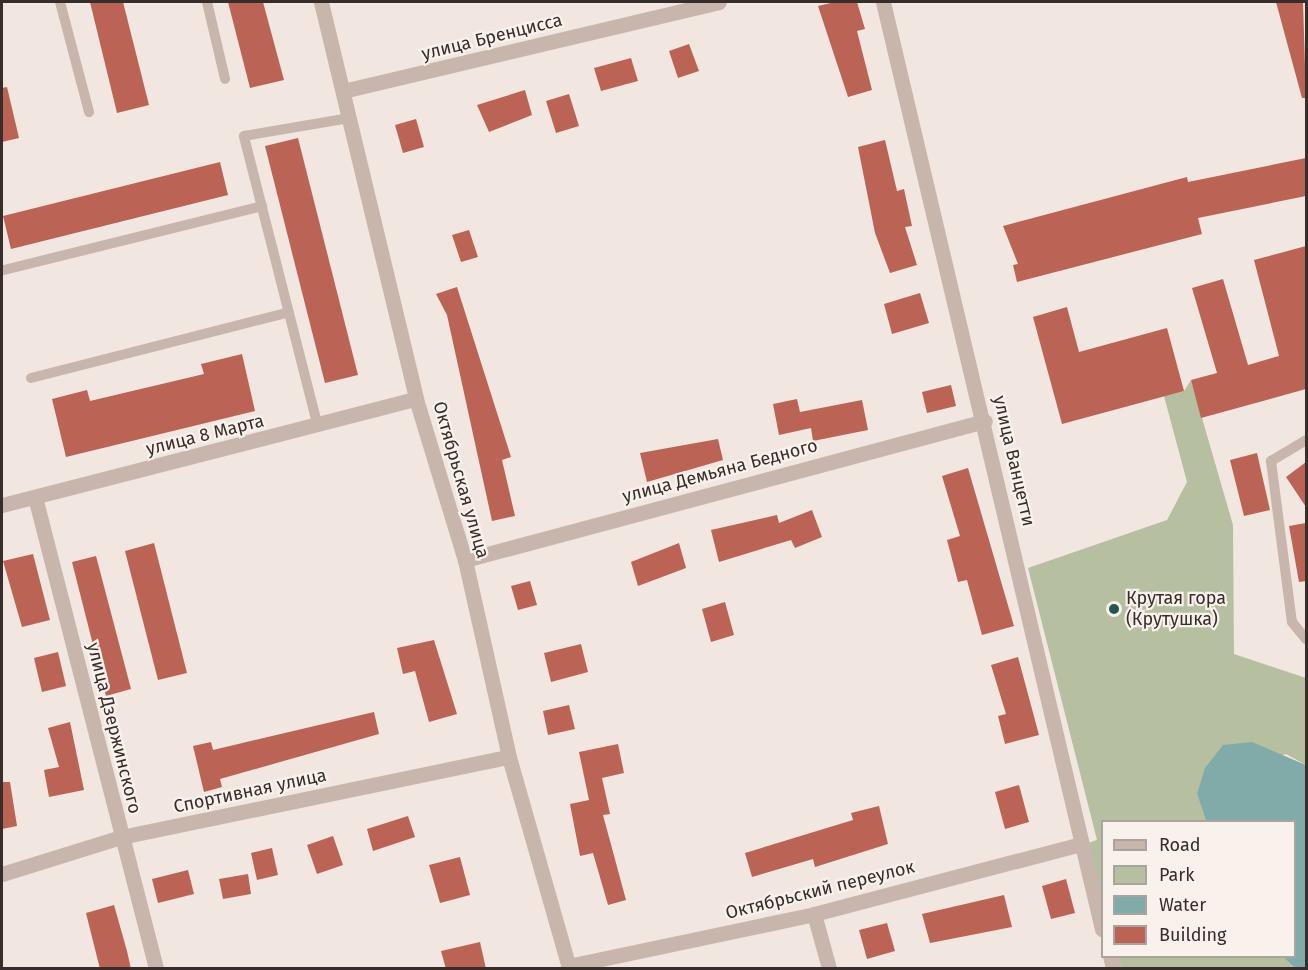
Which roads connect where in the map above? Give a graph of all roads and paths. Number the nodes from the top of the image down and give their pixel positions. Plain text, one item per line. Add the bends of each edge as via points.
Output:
1 (60, 2) edge
2 (207, 2) edge
3 (321, 2) edge
4 (719, 2) edge
5 (883, 2) edge
6 (225, 79) dead end
7 (344, 91) junction
8 (89, 112) dead end
9 (349, 118) junction
10 (262, 206) junction
11 (4, 270) dead end
12 (289, 312) junction
13 (31, 378) dead end
14 (416, 399) junction
15 (985, 421) junction
16 (318, 427) junction
17 (1306, 440) edge
18 (35, 497) junction
19 (2, 505) edge
20 (465, 560) junction
21 (1306, 639) edge
22 (509, 757) junction
23 (121, 837) junction
24 (1080, 844) junction
25 (2, 874) edge
26 (814, 914) junction
27 (1101, 925) edge
28 (568, 967) edge
29 (156, 969) edge
30 (829, 969) edge

1 - 8 lane
2 - 6 lane
3 - 7 street, Октябрьская улица
4 - 7 street, улица Бренцисса
5 - 15 street, улица Ванцетти
7 - 9 street, Октябрьская улица
9 - 10 lane via 244,136
9 - 14 street, Октябрьская улица
10 - 11 lane
10 - 12 lane
12 - 13 lane
12 - 16 lane
14 - 16 street, улица 8 Марта
14 - 20 street, Октябрьская улица
15 - 20 street, улица Демьяна Бедного
15 - 24 street, улица Ванцетти
16 - 18 street, улица 8 Марта
17 - 21 lane via 1271,461 1292,622
18 - 19 street, улица 8 Марта
18 - 23 street, улица Дзержинского
20 - 22 street, Октябрьская улица
22 - 23 street, Спортивная улица
22 - 28 street, Октябрьская улица
23 - 25 street, Спортивная улица
23 - 29 street, улица Дзержинского
24 - 26 street, Октябрьский переулок
24 - 27 street, улица Ванцетти
26 - 28 street, Октябрьский переулок
26 - 30 street

